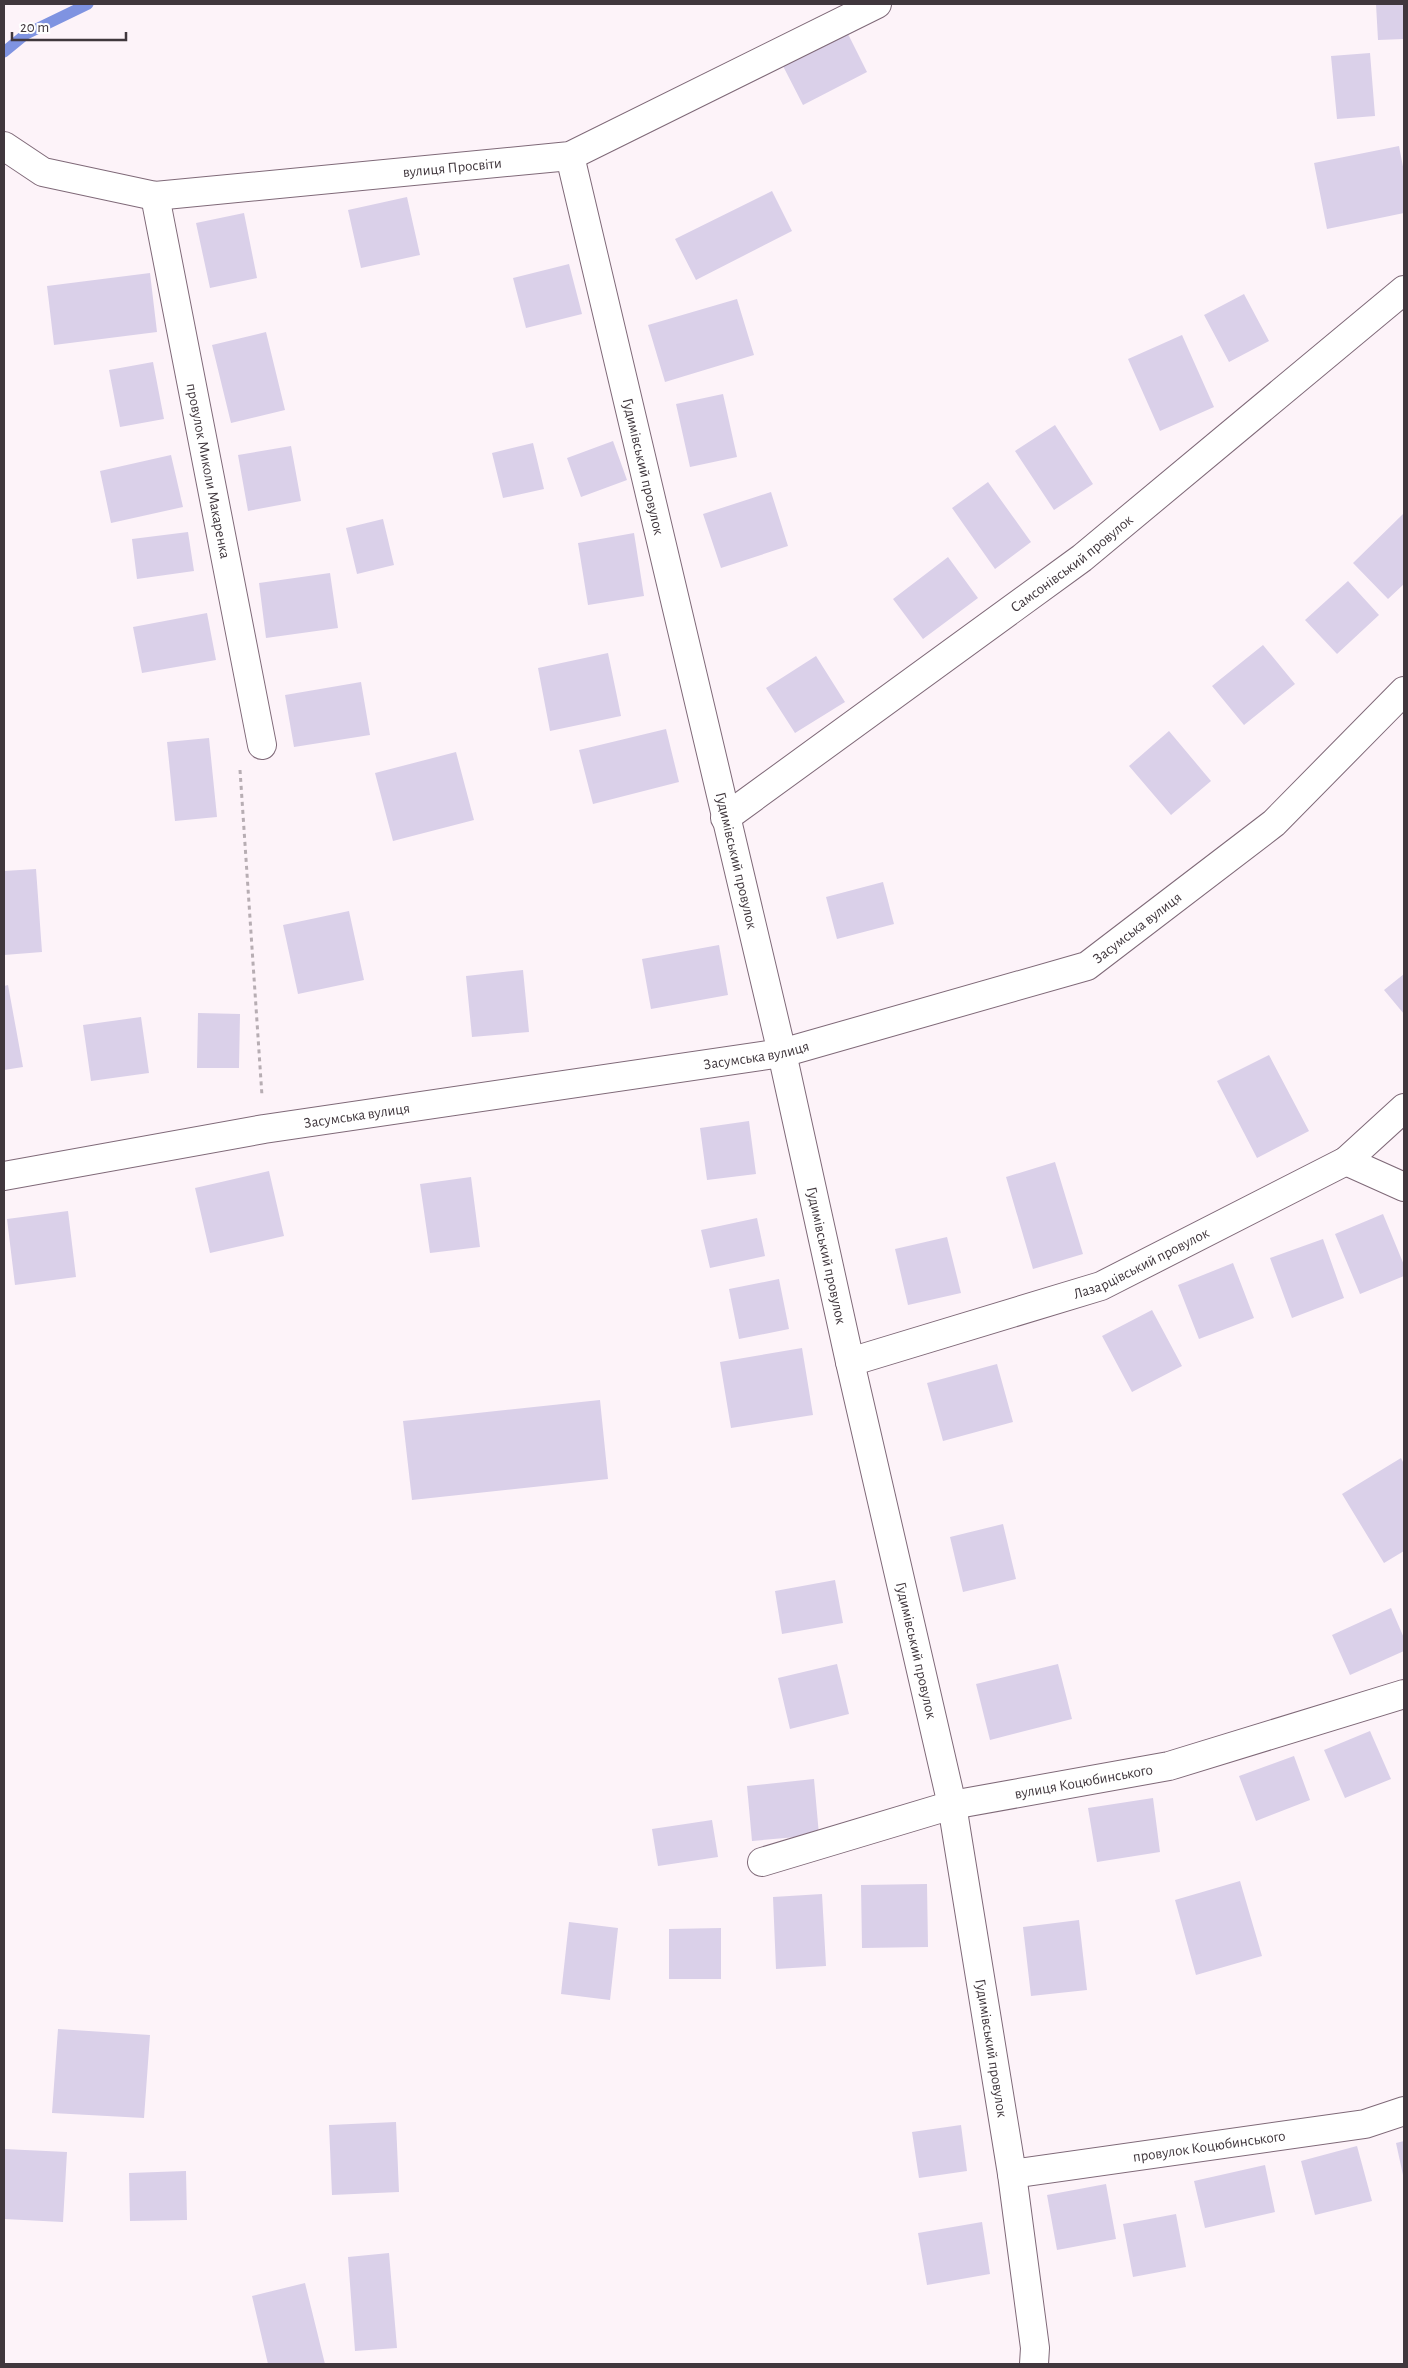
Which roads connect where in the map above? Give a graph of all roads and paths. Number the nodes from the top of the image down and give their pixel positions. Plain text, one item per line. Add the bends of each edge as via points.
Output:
1 (877, 4) edge
2 (4, 146) edge
3 (570, 156) junction
4 (155, 196) junction
5 (1404, 290) edge
6 (1404, 691) edge
7 (262, 745) joint
8 (725, 818) junction
9 (782, 1053) junction
10 (1404, 1108) edge
11 (264, 1129) junction
12 (1346, 1161) junction
13 (4, 1176) edge
14 (1404, 1187) edge
15 (850, 1362) junction
16 (1404, 1694) edge
17 (952, 1805) junction
18 (762, 1862) dead end
19 (1404, 2112) edge
20 (1012, 2174) junction
21 (1034, 2364) edge

1 - 3 street, вулиця Просвіти
2 - 4 street, вулиця Просвіти via 43,172
3 - 4 street, вулиця Просвіти
3 - 8 street, Гудимівський провулок
4 - 7 street, провулок Миколи Макаренка
5 - 8 street, Самсонівський провулок via 1082,558
6 - 9 street, Засумська вулиця via 1274,823 1087,966
7 - 11 path via 240,769
8 - 9 street, Гудимівський провулок
9 - 11 street, Засумська вулиця
9 - 15 street, Гудимівський провулок
10 - 12 street, Лазарцівський провулок
11 - 13 street, Засумська вулиця
12 - 14 street
12 - 15 street, Лазарцівський провулок via 1101,1286
15 - 17 street, Гудимівський провулок
16 - 17 street, вулиця Коцюбинського via 1168,1766
17 - 18 street, вулиця Коцюбинського
17 - 20 street, Гудимівський провулок
19 - 20 street, провулок Коцюбинського via 1365,2124
20 - 21 street, Гудимівський провулок via 1035,2348

